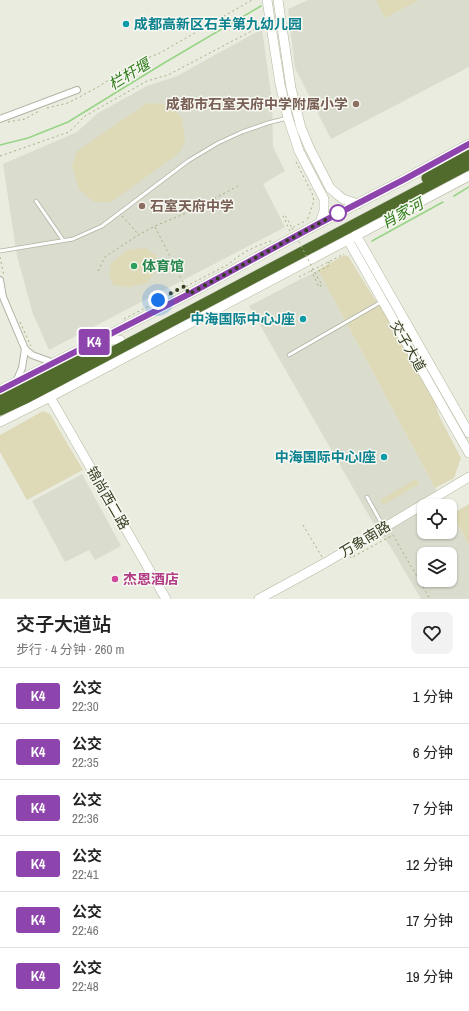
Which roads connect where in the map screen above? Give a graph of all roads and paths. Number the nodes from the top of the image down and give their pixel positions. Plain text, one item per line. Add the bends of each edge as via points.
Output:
1 (252, 0) edge
2 (267, 0) edge
3 (278, 0) edge
4 (270, 21) junction
5 (77, 90) dead end
6 (288, 118) junction
7 (0, 119) edge
8 (6, 123) dead end
9 (469, 144) edge
10 (469, 155) edge
11 (0, 156) edge
12 (295, 159) dead end
13 (469, 164) edge
14 (455, 172) junction
15 (469, 176) edge
16 (428, 178) junction
17 (405, 179) junction
18 (238, 186) dead end
19 (442, 190) junction
20 (36, 201) dead end
21 (358, 204) junction
22 (119, 213) junction
23 (307, 220) junction
24 (320, 223) junction
25 (155, 226) junction
26 (292, 228) junction
27 (139, 235) junction
28 (352, 238) junction
29 (63, 240) junction
30 (270, 241) dead end
31 (0, 251) edge
32 (344, 254) dead end
33 (0, 256) edge
34 (328, 261) junction
35 (310, 270) junction
36 (98, 271) dead end
37 (315, 273) junction
38 (299, 277) dead end
39 (2, 280) edge
40 (187, 290) junction
41 (383, 301) junction
42 (122, 320) dead end
43 (20, 322) dead end
44 (98, 340) junction
45 (120, 340) junction
46 (25, 349) junction
47 (33, 350) dead end
48 (289, 355) dead end
49 (54, 363) junction
50 (16, 382) junction
51 (0, 390) edge
52 (28, 397) junction
53 (50, 397) junction
54 (0, 400) edge
55 (0, 410) edge
56 (19, 413) junction
57 (0, 422) edge
58 (469, 433) edge
59 (469, 453) edge
60 (469, 477) edge
61 (367, 497) dead end
62 (303, 525) dead end
63 (384, 528) junction
64 (346, 550) junction
65 (325, 563) junction
66 (166, 599) edge
67 (259, 599) edge
68 (430, 599) edge

1 - 8 path via 160,53 135,63 68,103 43,109 25,119
2 - 4 main road
3 - 21 main road via 292,95 301,128 330,188 338,196
4 - 6 main road
4 - 11 path via 168,75 147,81 85,116 69,132
5 - 7 street
6 - 22 lane via 242,132 218,143 188,161
6 - 24 main road via 299,151 324,199
9 - 17 main road
10 - 16 highway
12 - 23 path via 314,200
13 - 14 highway
14 - 19 main road
14 - 52 highway
15 - 19 main road
16 - 17 main road
16 - 45 highway
17 - 21 main road
18 - 25 path via 191,211
19 - 28 main road
20 - 29 lane
21 - 24 main road
22 - 27 path
22 - 29 lane via 102,226 73,239
23 - 26 path
23 - 26 path via 290,231 282,216 285,215
24 - 40 main road
25 - 27 path
25 - 40 path
26 - 37 path, bridge
27 - 36 path via 105,257
28 - 41 main road, 交子大道
28 - 53 main road
28 - 58 main road, 交子大道
29 - 31 lane
30 - 40 path via 237,256
32 - 34 path
33 - 39 path
34 - 35 path
34 - 37 path via 330,265
35 - 37 path via 319,286 322,285
35 - 38 path
39 - 46 street via 3,296
40 - 42 path
40 - 44 main road
41 - 48 lane
41 - 59 main road, 交子大道
43 - 47 path
44 - 45 main road
44 - 49 main road
45 - 54 highway
46 - 49 street via 32,355
46 - 50 street via 22,368
49 - 50 main road
50 - 51 main road
52 - 55 highway
52 - 56 main road
53 - 56 main road
53 - 66 main road, 锦尚西二路
56 - 57 main road
60 - 63 main road, 万象南路
61 - 63 lane
62 - 65 path
63 - 64 main road, 万象南路
64 - 65 main road, 万象南路
64 - 68 path via 351,558 393,535
65 - 67 main road, 万象南路

